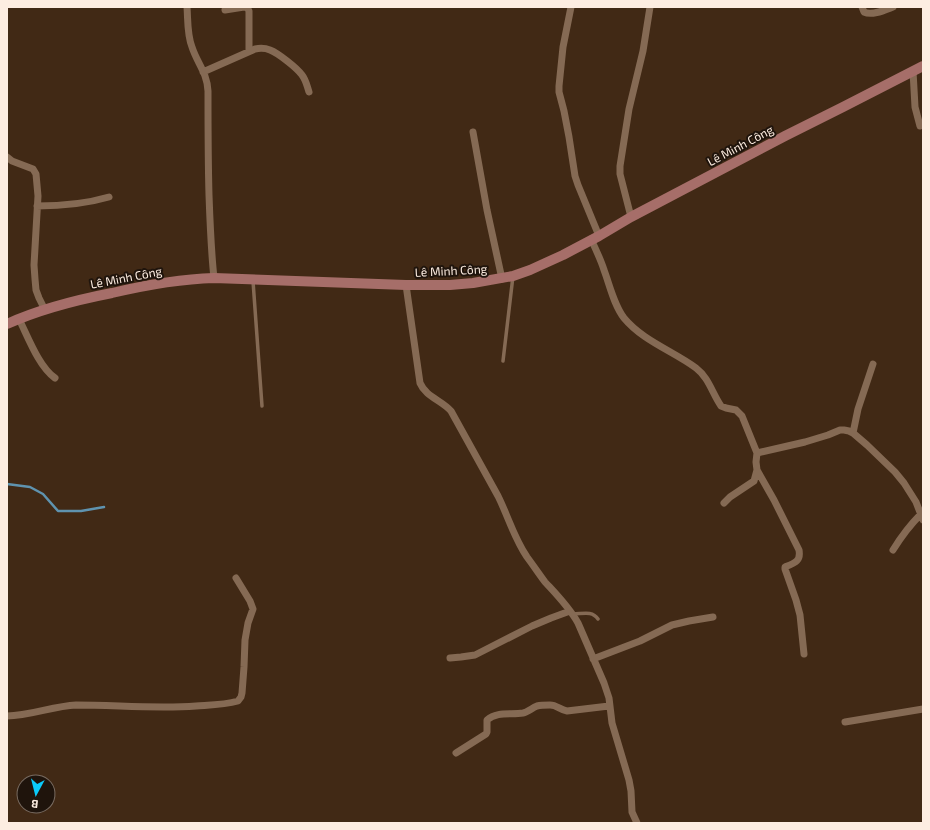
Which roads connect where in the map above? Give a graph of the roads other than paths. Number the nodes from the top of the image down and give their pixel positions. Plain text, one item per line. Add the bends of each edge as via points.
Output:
1 (187, 7) edge
2 (245, 7) edge
3 (571, 7) edge
4 (650, 7) edge
5 (862, 7) edge
6 (893, 7) edge
7 (225, 10) dead end
8 (249, 51) junction
9 (923, 66) edge
10 (913, 71) junction
11 (204, 72) junction
12 (309, 92) dead end
13 (920, 126) dead end
14 (473, 132) dead end
15 (7, 157) edge
16 (109, 197) dead end
17 (37, 206) junction
18 (631, 217) junction
19 (595, 238) junction
20 (513, 276) junction
21 (214, 278) junction
22 (502, 279) junction
23 (253, 280) junction
24 (406, 285) junction
25 (45, 310) junction
26 (19, 319) junction
27 (7, 324) edge
28 (503, 361) dead end
29 (873, 364) dead end
30 (55, 378) dead end
31 (262, 406) dead end
32 (853, 433) junction
33 (758, 453) junction
34 (757, 470) junction
35 (724, 503) dead end
36 (922, 517) edge
37 (893, 550) dead end
38 (236, 578) dead end
39 (572, 613) junction
40 (598, 618) dead end
41 (713, 618) dead end
42 (804, 654) dead end
43 (450, 658) dead end
44 (593, 659) junction
45 (609, 706) junction
46 (923, 708) edge
47 (7, 716) edge
48 (845, 722) dead end
49 (456, 753) dead end
50 (637, 823) edge

1 - 11 street via 192,48
2 - 7 street
2 - 8 street via 249,11
3 - 19 street via 563,47 559,92 578,185
4 - 18 street via 620,166
5 - 6 street via 864,12 872,13
8 - 11 street
8 - 12 street via 262,48 276,54 298,70 306,81
9 - 10 main road, Lê Minh Công
10 - 13 street via 915,107
10 - 18 main road, Lê Minh Công
11 - 21 street via 208,83 207,141
14 - 22 street
15 - 17 street via 33,169 36,174
16 - 17 street via 74,204
17 - 25 street via 35,279 37,294
18 - 19 main road, Lê Minh Công
19 - 20 main road, Lê Minh Công
19 - 33 street via 620,312 633,328 701,372 721,406 736,410 742,416
20 - 22 main road, Lê Minh Công
20 - 28 lane
21 - 23 main road, Lê Minh Công
21 - 25 main road, Lê Minh Công via 175,280 75,300
22 - 24 main road, Lê Minh Công via 473,284
23 - 24 main road, Lê Minh Công
23 - 31 lane
24 - 39 street via 418,377 422,388 425,393 451,411 498,496 520,547 543,580
25 - 26 main road, Lê Minh Công
26 - 27 main road, Lê Minh Công
26 - 30 street via 34,352 50,375
29 - 32 street
32 - 33 street via 849,430 840,430 805,442
32 - 36 street via 900,478 911,493
33 - 34 street
34 - 35 street via 754,481
34 - 42 street via 799,550 799,558 785,569 800,615
36 - 37 street via 914,521
38 - 47 street via 252,609 246,631 242,693 238,701 184,707 76,704
39 - 40 lane via 592,613
39 - 43 street via 532,626 476,655
39 - 44 street
41 - 44 street via 672,625 640,642
44 - 45 street via 604,683
45 - 49 street via 567,711 550,705 537,706 525,713 498,714 487,720 486,734
45 - 50 street via 629,780 632,812
46 - 48 street

